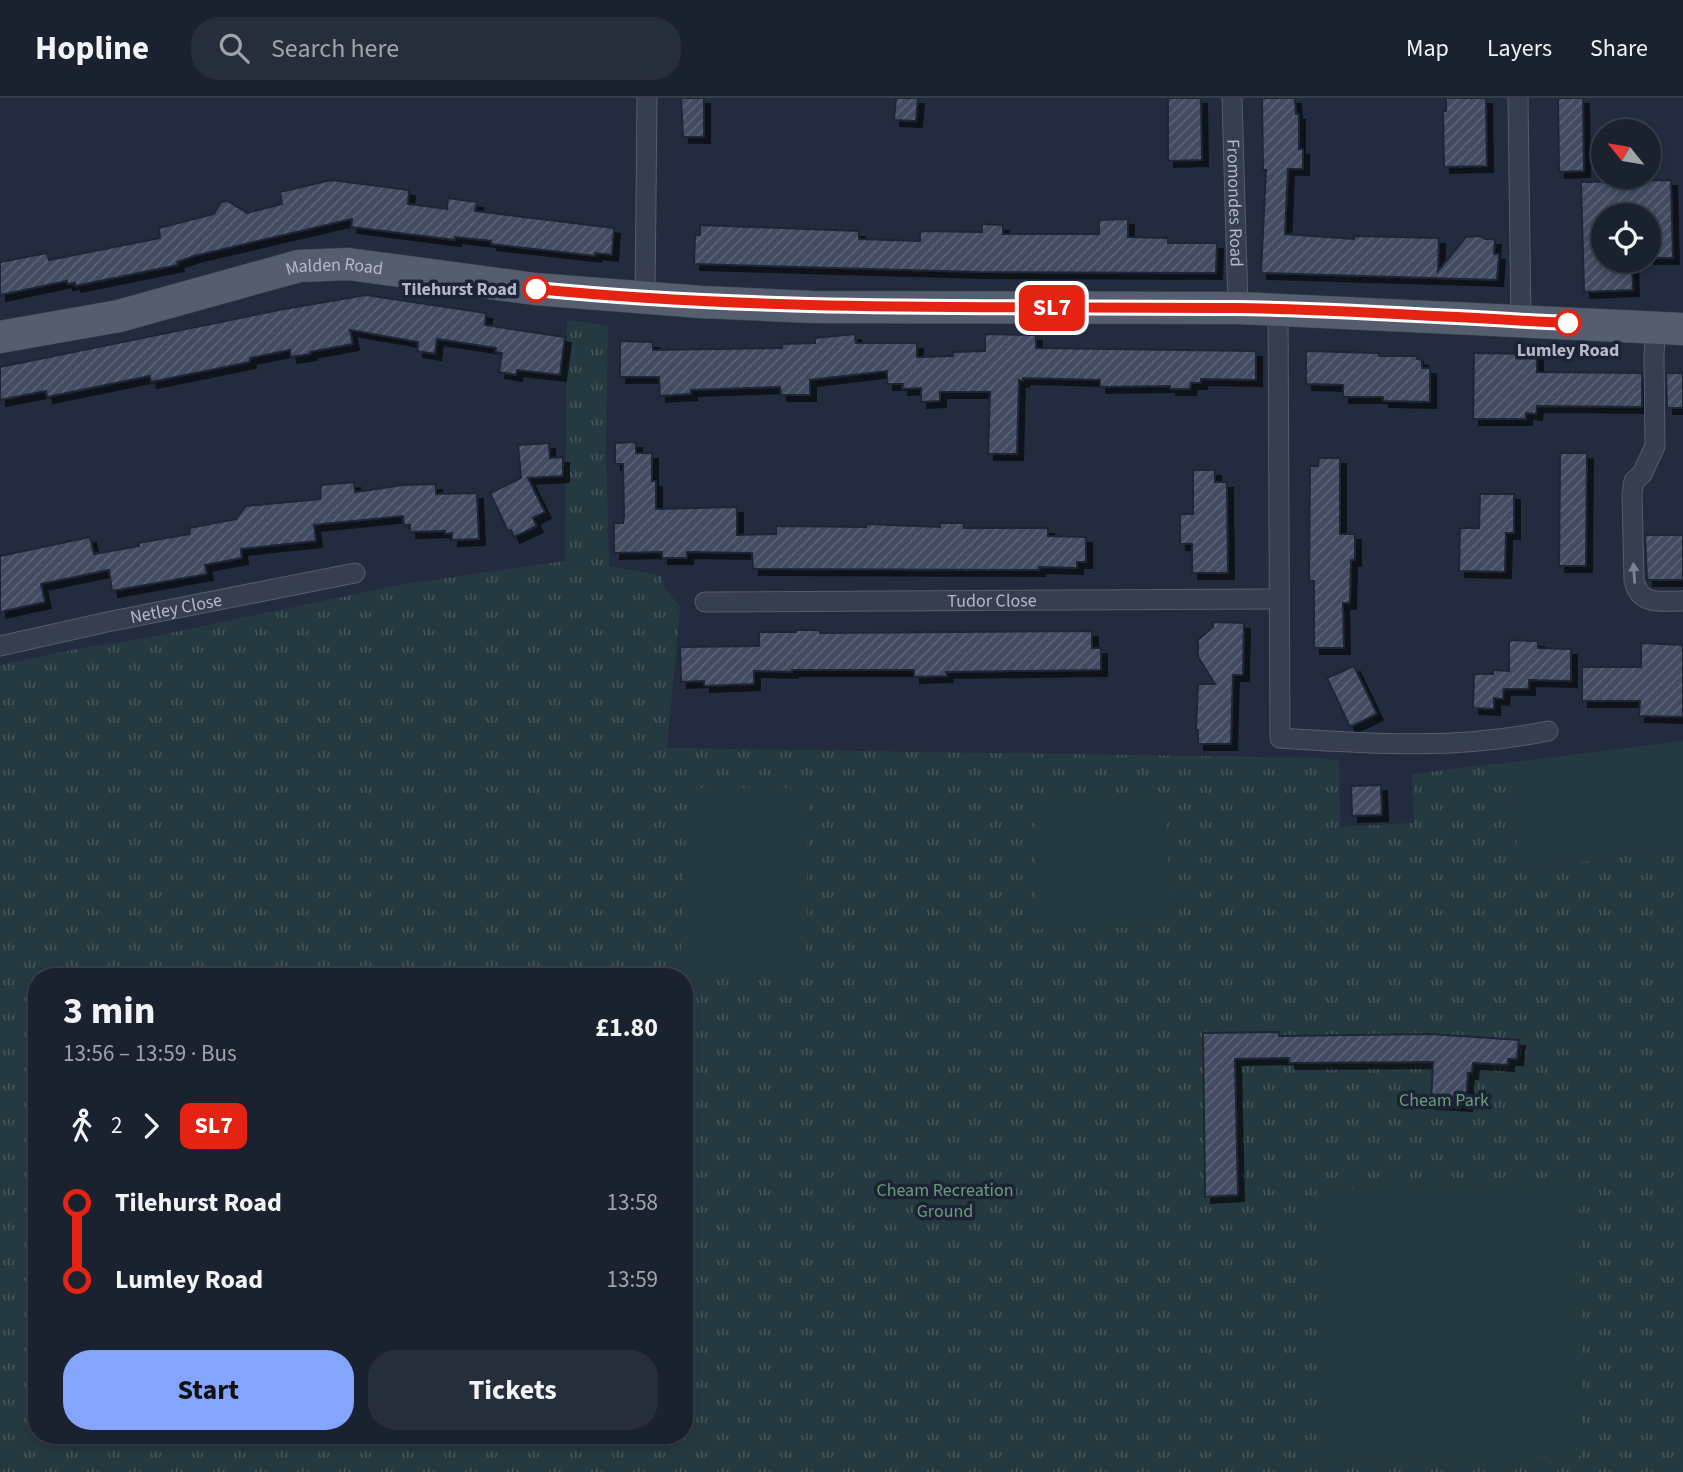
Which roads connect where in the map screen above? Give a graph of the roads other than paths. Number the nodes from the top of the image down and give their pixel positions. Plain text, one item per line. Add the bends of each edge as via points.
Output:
1 (647, 98) edge
2 (1233, 98) edge
3 (1518, 98) edge
4 (645, 299) junction
5 (1238, 308) junction
6 (1278, 309) junction
7 (1521, 322) junction
8 (1670, 328) edge
9 (0, 337) edge
10 (355, 573) dead end
11 (1278, 599) junction
12 (1683, 601) edge
13 (705, 602) dead end
14 (0, 646) edge
15 (1548, 731) dead end

1 - 4 street
2 - 5 street, Fromondes Road
3 - 7 street
4 - 5 main road, Malden Road via 812,307
4 - 9 main road, Malden Road via 348,264 299,266 119,316
5 - 6 main road, Malden Road
6 - 7 main road, Malden Road
6 - 11 street
7 - 8 main road, Malden Road
12 -> 8 street via 1647,599 1636,591 1634,581 1632,494 1634,481 1656,446 1654,355
10 - 14 street, Netley Close
11 - 13 street, Tudor Close
11 - 15 street via 1280,738 1422,746

